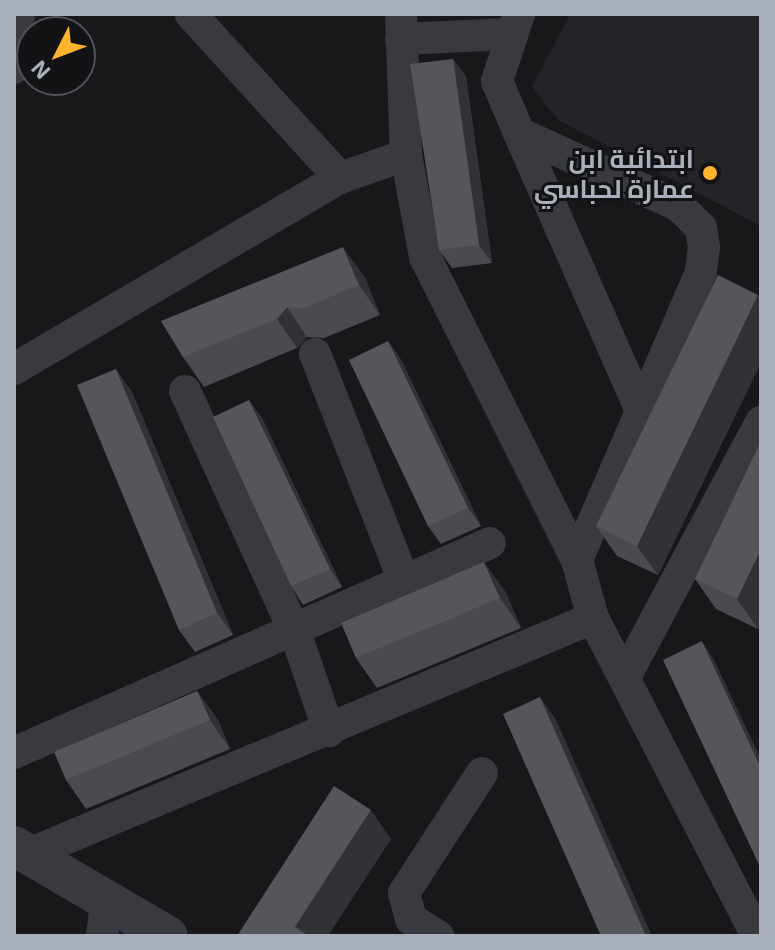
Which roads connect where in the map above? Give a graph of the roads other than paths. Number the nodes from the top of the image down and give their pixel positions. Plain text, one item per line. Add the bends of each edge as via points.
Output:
1 (19, 14) edge
2 (191, 14) edge
3 (513, 24) edge
4 (401, 27) edge
5 (14, 67) edge
6 (519, 133) junction
7 (406, 155) junction
8 (340, 178) junction
9 (315, 354) dead end
10 (14, 369) edge
11 (185, 391) dead end
12 (642, 413) junction
13 (761, 422) edge
14 (490, 543) dead end
15 (577, 560) junction
16 (403, 578) junction
17 (593, 618) junction
18 (295, 632) junction
19 (626, 675) junction
20 (329, 731) junction
21 (14, 753) edge
22 (482, 773) dead end
23 (22, 850) edge
24 (107, 896) junction
25 (102, 936) edge
26 (168, 936) edge
27 (438, 936) edge
28 (757, 936) edge

1 - 5 street
2 - 8 street
3 - 4 street
3 - 6 street via 497,81
4 - 7 street
6 - 12 street
6 - 12 street via 679,206 701,228 701,272
7 - 8 street
7 - 15 street via 425,257
8 - 10 street
9 - 16 street
11 - 18 street
12 - 15 street
13 - 19 street
14 - 16 street
15 - 17 street
16 - 18 street
17 - 19 street
17 - 20 street
18 - 20 street
18 - 21 street
19 - 28 street
20 - 23 street
22 - 27 street via 404,893 411,919
23 - 24 street
24 - 25 street
24 - 26 street

